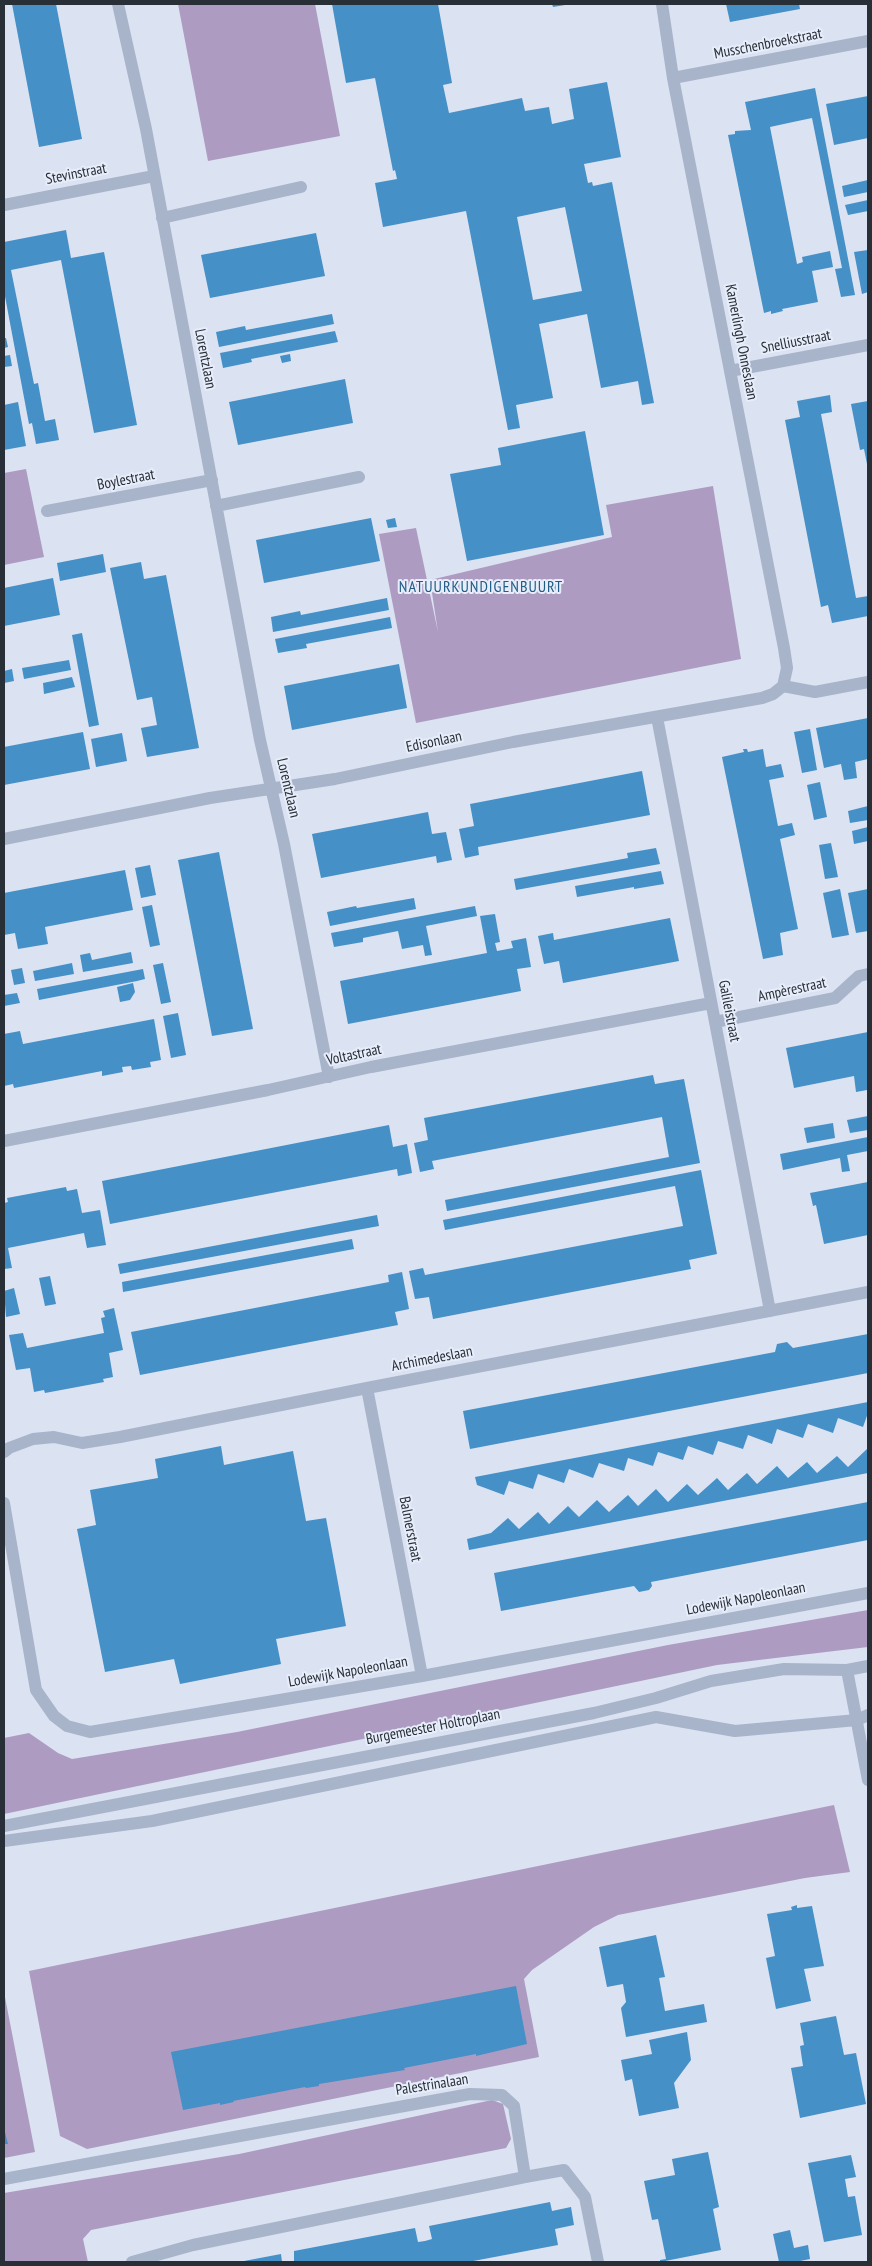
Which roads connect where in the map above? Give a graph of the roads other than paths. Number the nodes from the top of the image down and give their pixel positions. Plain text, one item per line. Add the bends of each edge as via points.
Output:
1 (118, 4) edge
2 (662, 4) edge
3 (868, 41) edge
4 (673, 78) junction
5 (154, 176) junction
6 (301, 187) dead end
7 (4, 205) edge
8 (162, 218) junction
9 (868, 345) edge
10 (730, 371) junction
11 (359, 477) dead end
12 (212, 480) junction
13 (216, 506) junction
14 (47, 511) dead end
15 (868, 682) edge
16 (783, 686) junction
17 (656, 717) junction
18 (272, 789) junction
19 (4, 839) edge
20 (868, 974) edge
21 (711, 1002) junction
22 (715, 1022) junction
23 (329, 1077) junction
24 (4, 1141) edge
25 (868, 1292) edge
26 (770, 1311) junction
27 (367, 1388) junction
28 (4, 1452) edge
29 (4, 1504) edge
30 (868, 1593) edge
31 (868, 1666) edge
32 (847, 1670) junction
33 (422, 1676) junction
34 (863, 1717) edge
35 (868, 1780) edge
36 (4, 1826) edge
37 (4, 1841) edge
38 (525, 2177) junction
39 (4, 2179) edge
40 (132, 2262) edge
41 (598, 2262) edge

1 - 5 street, Lorentzlaan
2 - 4 street, Kamerlingh Onneslaan
3 - 4 street, Musschenbroekstraat
4 - 10 street, Kamerlingh Onneslaan
5 - 7 street, Stevinstraat
5 - 8 street, Lorentzlaan
6 - 8 street
8 - 12 street, Lorentzlaan
9 - 10 street, Snelliusstraat
10 - 16 street, Kamerlingh Onneslaan via 784,648 787,668
11 - 13 street
12 - 13 street, Lorentzlaan
12 - 14 street, Boylestraat
13 - 18 street, Lorentzlaan
15 - 16 street via 815,692
16 - 17 street, Edisonlaan via 762,698
17 - 18 street, Edisonlaan via 513,742 335,780
17 - 21 street, Galileistraat
18 - 19 street, Edisonlaan via 210,798
18 - 23 street, Lorentzlaan
20 - 22 street, Ampèrestraat via 860,976 835,998
21 - 22 street, Galileistraat
21 - 23 street, Voltastraat
22 - 26 street, Galileistraat
23 - 24 street, Voltastraat
25 - 26 street, Archimedeslaan
26 - 27 street, Archimedeslaan
27 - 28 street, Archimedeslaan via 82,1443 54,1437 33,1439
27 - 33 street, Balmerstraat
29 - 33 street, Lodewijk Napoleonlaan via 36,1690 54,1716 67,1726 90,1732 120,1728
30 - 33 street, Lodewijk Napoleonlaan
31 - 32 street, Burgemeester Holtroplaan
32 - 34 street
32 - 36 street, Burgemeester Holtroplaan via 784,1670 711,1681 594,1713
34 - 35 street
34 - 37 street via 735,1731 656,1717 152,1820
38 - 39 street, Palestrinalaan via 514,2106 502,2095 470,2094
38 - 40 street via 193,2245
38 - 41 street via 564,2170 585,2197

